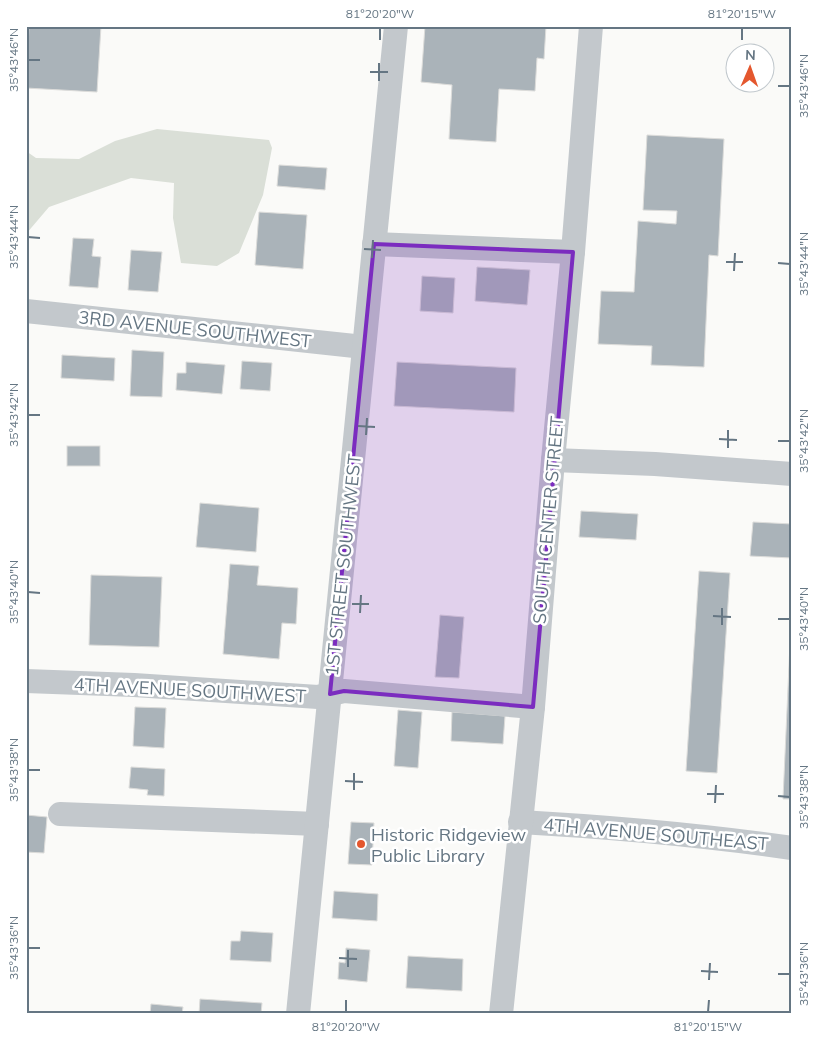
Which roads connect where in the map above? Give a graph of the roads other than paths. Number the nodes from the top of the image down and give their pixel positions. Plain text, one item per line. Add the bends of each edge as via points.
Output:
1 (396, 26) edge
2 (591, 26) edge
3 (374, 244) junction
4 (573, 252) junction
5 (26, 311) edge
6 (364, 347) junction
7 (553, 460) junction
8 (792, 474) edge
9 (26, 681) edge
10 (330, 694) junction
11 (533, 707) junction
12 (60, 814) dead end
13 (520, 822) junction
14 (317, 824) junction
15 (792, 848) edge
16 (298, 1014) edge
17 (501, 1014) edge

1 - 3 street, 1ST STREET SOUTHWEST
2 - 4 street, SOUTH CENTER STREET
3 - 4 street
3 - 6 street, 1ST STREET SOUTHWEST
4 - 7 street, SOUTH CENTER STREET
5 - 6 street, 3RD AVENUE SOUTHWEST
6 - 10 street, 1ST STREET SOUTHWEST
7 - 8 street
7 - 11 street, SOUTH CENTER STREET
9 - 10 street, 4TH AVENUE SOUTHWEST via 134,684 318,697
10 - 11 street, 4TH AVENUE SOUTHWEST via 344,691
10 - 14 street, 1ST STREET SOUTHWEST
11 - 13 street, SOUTH CENTER STREET
12 - 14 street
13 - 15 street, 4TH AVENUE SOUTHEAST via 616,827
13 - 17 street, SOUTH CENTER STREET
14 - 16 street, 1ST STREET SOUTHWEST

